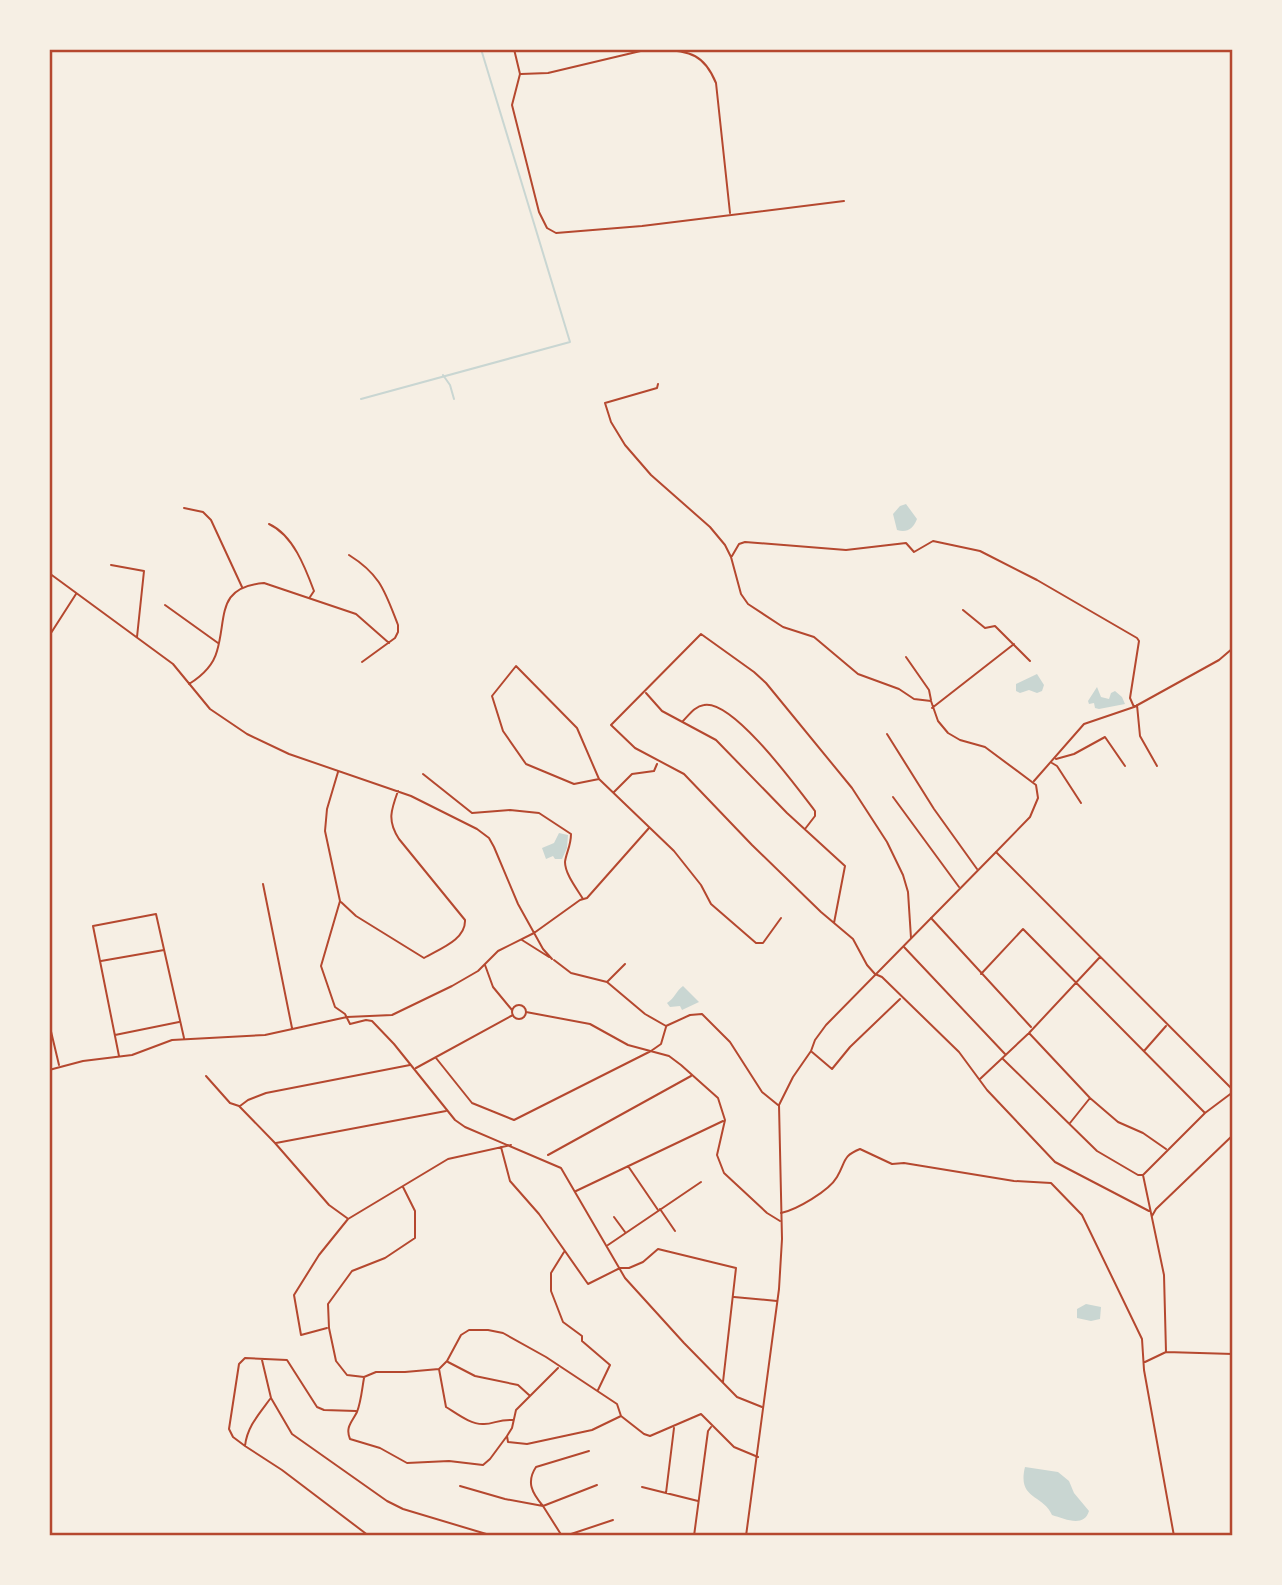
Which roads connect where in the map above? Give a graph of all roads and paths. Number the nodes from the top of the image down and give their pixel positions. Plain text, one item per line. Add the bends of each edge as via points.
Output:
1 (514, 49) edge
2 (649, 49) edge
3 (661, 49) edge
4 (520, 74) junction
5 (844, 201) dead end
6 (730, 215) junction
7 (642, 226) junction
8 (643, 232) dead end
9 (658, 384) dead end
10 (184, 508) dead end
11 (269, 524) dead end
12 (349, 555) dead end
13 (731, 557) junction
14 (110, 565) dead end
15 (49, 573) edge
16 (242, 588) junction
17 (76, 594) junction
18 (310, 597) junction
19 (165, 605) dead end
20 (963, 610) dead end
21 (51, 633) dead end
22 (137, 638) junction
23 (389, 643) junction
24 (218, 644) junction
25 (1014, 644) junction
26 (1233, 648) edge
27 (906, 657) dead end
28 (362, 662) dead end
29 (1030, 662) dead end
30 (188, 685) junction
31 (644, 691) junction
32 (931, 701) junction
33 (1135, 706) junction
34 (932, 708) junction
35 (682, 721) junction
36 (887, 734) dead end
37 (1055, 760) junction
38 (1051, 763) junction
39 (657, 764) dead end
40 (1125, 766) dead end
41 (1157, 766) dead end
42 (338, 772) junction
43 (422, 774) dead end
44 (599, 779) junction
45 (1034, 782) junction
46 (398, 791) junction
47 (613, 793) junction
48 (893, 797) dead end
49 (1081, 803) dead end
50 (649, 828) junction
51 (805, 829) junction
52 (996, 852) junction
53 (978, 870) junction
54 (263, 884) dead end
55 (960, 888) junction
56 (583, 900) junction
57 (340, 901) junction
58 (781, 918) dead end
59 (931, 918) junction
60 (834, 923) junction
61 (534, 933) junction
62 (911, 938) junction
63 (522, 940) junction
64 (904, 947) junction
65 (164, 950) junction
66 (1100, 957) junction
67 (552, 959) junction
68 (100, 961) junction
69 (484, 964) junction
70 (625, 964) dead end
71 (875, 974) junction
72 (981, 974) junction
73 (607, 982) junction
74 (1078, 982) junction
75 (901, 998) junction
76 (512, 1010) junction
77 (526, 1012) junction
78 (513, 1015) junction
79 (347, 1017) junction
80 (180, 1022) junction
81 (49, 1023) edge
82 (666, 1026) junction
83 (1167, 1026) junction
84 (1031, 1028) junction
85 (292, 1029) junction
86 (1029, 1033) junction
87 (114, 1035) junction
88 (184, 1039) junction
89 (651, 1051) junction
90 (811, 1051) junction
91 (1144, 1052) junction
92 (1006, 1055) junction
93 (120, 1057) junction
94 (436, 1058) junction
95 (1003, 1059) junction
96 (411, 1065) junction
97 (59, 1067) junction
98 (415, 1069) junction
99 (49, 1070) edge
100 (206, 1076) dead end
101 (692, 1076) junction
102 (979, 1080) junction
103 (1233, 1091) edge
104 (1090, 1098) junction
105 (779, 1105) junction
106 (239, 1107) junction
107 (446, 1110) junction
108 (1205, 1113) junction
109 (725, 1120) junction
110 (1069, 1124) junction
111 (1233, 1135) edge
112 (275, 1143) junction
113 (512, 1145) junction
114 (501, 1147) junction
115 (1167, 1150) junction
116 (548, 1155) dead end
117 (628, 1166) junction
118 (1143, 1175) junction
119 (701, 1182) dead end
120 (403, 1187) junction
121 (575, 1191) junction
122 (659, 1210) junction
123 (1149, 1211) junction
124 (781, 1213) junction
125 (614, 1217) dead end
126 (1152, 1217) junction
127 (348, 1219) junction
128 (781, 1221) junction
129 (675, 1231) dead end
130 (625, 1233) junction
131 (607, 1246) junction
132 (565, 1252) junction
133 (620, 1268) junction
134 (733, 1297) junction
135 (778, 1301) junction
136 (329, 1328) junction
137 (1166, 1352) junction
138 (1233, 1354) edge
139 (262, 1360) junction
140 (447, 1362) junction
141 (1144, 1362) junction
142 (559, 1367) junction
143 (439, 1369) junction
144 (364, 1377) junction
145 (723, 1383) junction
146 (597, 1391) junction
147 (530, 1395) junction
148 (271, 1398) junction
149 (763, 1408) junction
150 (357, 1411) junction
151 (621, 1416) junction
152 (513, 1420) junction
153 (711, 1426) junction
154 (674, 1427) junction
155 (507, 1436) junction
156 (245, 1446) junction
157 (589, 1451) dead end
158 (758, 1457) junction
159 (597, 1485) dead end
160 (460, 1486) dead end
161 (642, 1487) dead end
162 (666, 1493) junction
163 (699, 1501) junction
164 (543, 1506) junction
165 (613, 1520) dead end
166 (369, 1536) edge
167 (493, 1536) edge
168 (564, 1536) edge
169 (694, 1536) edge
170 (746, 1536) edge
171 (1174, 1536) edge

1 - 4 street
2 - 4 street via 548,74
3 - 6 street via 691,54 709,66 716,83
4 - 7 street via 512,105 547,228 567,233
5 - 6 street
6 - 7 street
7 - 8 street
9 - 13 street via 605,403 611,422 625,446 710,527
10 - 16 street via 203,512 211,520
11 - 18 street via 288,538 314,591
12 - 23 street via 381,582 398,625
13 - 32 street via 741,594 761,615 814,637 865,677 914,699
13 - 33 street via 745,542 846,550 906,543 914,552 940,542 980,551 1137,638 1130,698
14 - 22 street via 144,571
15 - 17 street
16 - 18 street via 264,583
16 - 24 street via 226,604
17 - 21 street
17 - 22 street
18 - 23 street via 356,614
19 - 24 street
20 - 25 street via 985,628 995,626
22 - 30 street via 173,664
23 - 28 street
24 - 30 street via 208,669
25 - 29 street
25 - 34 street
26 - 33 street
27 - 32 street via 929,690
30 - 42 street via 210,709 247,734
31 - 35 street via 662,711
31 - 60 street via 611,725 635,748 684,774
31 - 62 street via 701,634 754,672 852,788 887,842 908,892
32 - 34 street
33 - 37 street via 1084,724
33 - 41 street via 1140,736
34 - 45 street via 948,733 985,747
35 - 51 street via 716,740
35 - 51 street via 705,704 716,706 760,741 815,811
36 - 53 street
37 - 38 street
37 - 40 street via 1105,737
38 - 45 street
38 - 49 street
39 - 47 street via 654,771 632,774
42 - 46 street
42 - 57 street via 326,831
43 - 56 street via 467,810 539,813 571,834 566,867
44 - 44 street via 575,784 526,764 519,755 503,731 492,696 516,666 577,728
44 - 47 street
45 - 52 street via 1035,809
46 - 57 street via 391,826 465,920 463,931 424,958
46 - 61 street via 464,821 489,838
47 - 50 street
48 - 55 street
50 - 56 street
50 - 58 street via 685,864 711,904 756,943 763,943
51 - 60 street via 845,866
52 - 53 street
52 - 66 street
53 - 55 street
54 - 85 street
55 - 59 street
56 - 61 street
57 - 79 street via 321,966 335,1007
59 - 62 street
59 - 72 street
60 - 71 street via 853,939
61 - 63 street
61 - 67 street
62 - 64 street
63 - 67 street
63 - 69 street via 498,951
64 - 71 street
64 - 92 street
65 - 68 street
65 - 68 street via 156,914 93,926
65 - 80 street
66 - 74 street
66 - 83 street
67 - 73 street via 571,973
68 - 87 street
69 - 76 street via 493,987
69 - 79 street via 452,986 392,1015
70 - 73 street
71 - 75 street
71 - 90 street via 826,1025
72 - 74 street via 1023,929
72 - 84 street
73 - 82 street
74 - 84 street
74 - 91 street
75 - 90 street via 832,1069
75 - 102 street via 959,1052
76 - 77 street via 521,1005
76 - 78 street
77 - 78 street via 521,1018
77 - 89 street via 590,1024 628,1045
78 - 94 street
79 - 85 street
79 - 96 street via 350,1024 372,1021
80 - 87 street
80 - 88 street
81 - 97 street
82 - 89 street via 661,1044
82 - 105 street via 702,1014 730,1042 762,1092
83 - 91 street
83 - 103 street
84 - 86 street
85 - 88 street
86 - 92 street
86 - 104 street
87 - 93 street
88 - 93 street
89 - 94 street via 514,1120 472,1103
89 - 101 street via 668,1056
90 - 105 street
91 - 108 street
92 - 95 street
93 - 97 street
94 - 98 street
95 - 102 street
95 - 110 street
96 - 98 street
96 - 106 street via 266,1093
97 - 99 street
98 - 107 street
100 - 106 street
101 - 109 street via 718,1098
101 - 116 street
102 - 123 street via 1055,1162
103 - 108 street
104 - 110 street
104 - 115 street via 1118,1122
105 - 124 street
106 - 112 street
107 - 112 street
107 - 113 street via 465,1127
108 - 115 street
109 - 117 street
109 - 128 street via 717,1155 724,1172
110 - 118 street via 1097,1151
111 - 126 street
112 - 127 street via 329,1205
113 - 114 street
113 - 121 street via 561,1168
114 - 120 street via 448,1159
114 - 132 street via 510,1181
115 - 118 street
117 - 121 street
117 - 122 street
118 - 123 street
119 - 122 street
120 - 127 street
120 - 136 street via 415,1211 415,1238 385,1258 352,1271 328,1304
121 - 131 street
122 - 129 street
122 - 130 street
123 - 126 street
124 - 128 street
124 - 141 street via 823,1192 836,1179 849,1153 860,1149 892,1164 1051,1183 1082,1215 1102,1253 1142,1339
125 - 130 street
126 - 137 street via 1164,1275
127 - 136 street via 294,1295 301,1335
128 - 135 street
130 - 131 street
131 - 133 street
132 - 133 street via 588,1284
132 - 146 street via 551,1273 551,1291 563,1322 610,1365
133 - 134 street via 643,1262 659,1249 736,1268
133 - 145 street
134 - 135 street
134 - 145 street
135 - 149 street
136 - 144 street via 336,1361 347,1375
137 - 138 street
137 - 141 street
139 - 148 street
139 - 150 street via 290,1362 317,1407
139 - 156 street via 244,1358 239,1364 229,1429
140 - 142 street via 461,1335 488,1330 503,1333
140 - 143 street
140 - 147 street via 475,1376 518,1385
141 - 171 street
142 - 146 street
142 - 147 street
143 - 144 street via 376,1372
143 - 152 street via 446,1407 483,1424
144 - 150 street
145 - 149 street via 737,1397
146 - 151 street via 617,1404
147 - 152 street
148 - 156 street via 251,1425
148 - 167 street via 292,1434 387,1501
149 - 158 street
150 - 155 street via 349,1423 350,1438 407,1463 483,1465
151 - 154 street via 650,1436
151 - 155 street via 592,1430 527,1444 508,1442
152 - 155 street
153 - 154 street via 701,1414
153 - 158 street via 734,1447
153 - 163 street
154 - 162 street
156 - 166 street
157 - 164 street via 536,1467 531,1488
158 - 170 street
159 - 164 street
160 - 164 street
161 - 162 street
162 - 163 street
163 - 169 street
164 - 168 street
165 - 168 street

